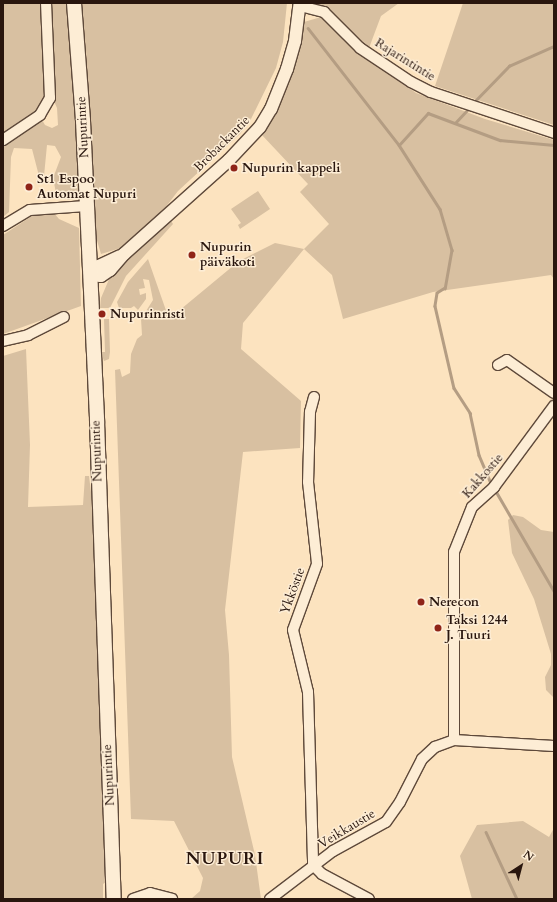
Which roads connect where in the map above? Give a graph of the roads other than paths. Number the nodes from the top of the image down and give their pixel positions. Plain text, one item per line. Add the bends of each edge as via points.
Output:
1 (46, 3) edge
2 (74, 3) edge
3 (300, 5) edge
4 (554, 133) edge
5 (3, 140) edge
6 (86, 206) junction
7 (3, 226) edge
8 (90, 275) junction
9 (64, 317) dead end
10 (3, 342) edge
11 (498, 366) dead end
12 (554, 393) edge
13 (314, 397) dead end
14 (554, 406) edge
15 (454, 740) junction
16 (554, 746) edge
17 (313, 865) junction
18 (114, 899) edge
19 (133, 899) edge
20 (172, 899) edge
21 (270, 899) edge
22 (368, 899) edge

1 - 5 street via 50,98 40,115
2 - 6 main road, Nupurintie via 83,121
3 - 4 street, Rajarintintie via 324,12 360,48 424,89
3 - 8 street, Brobackantie via 295,42 287,69 271,110 260,128 229,160 101,276
6 - 7 street via 30,210
6 - 8 main road, Nupurintie
8 - 18 main road, Nupurintie
9 - 10 street via 28,335
11 - 12 street via 506,360
13 - 17 street, Ykköstie via 310,412 308,482 317,564 293,630 308,692
14 - 15 street, Kakkostie via 494,487 472,507 454,552
15 - 16 street, Veikkaustie
15 - 17 street, Veikkaustie via 427,752 386,822
17 - 21 street, Veikkaustie
17 - 22 street via 322,874
19 - 20 street via 150,893

